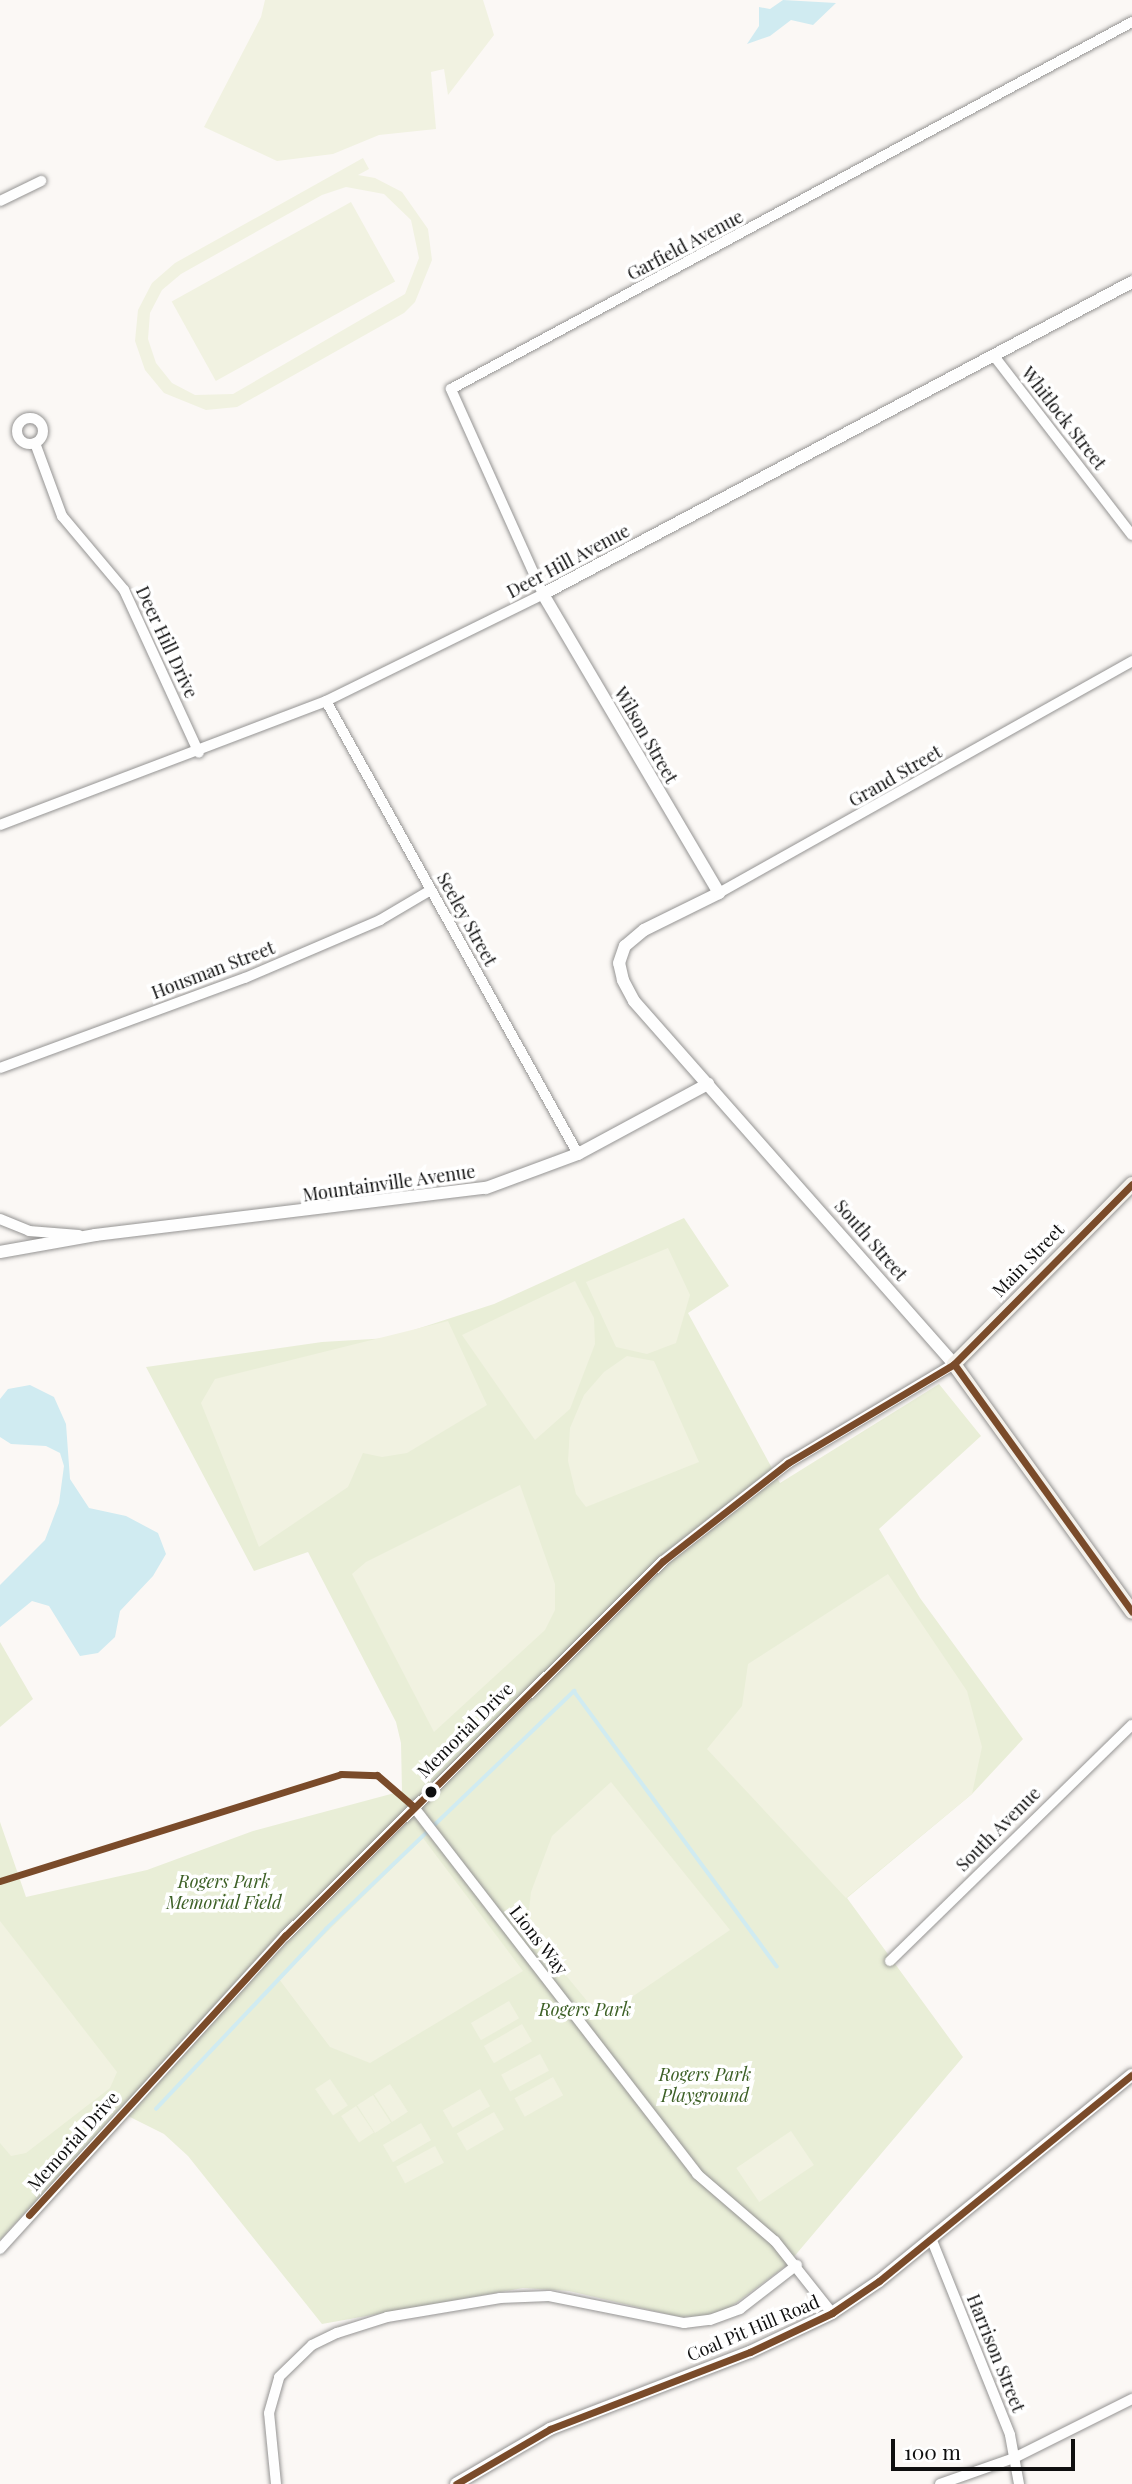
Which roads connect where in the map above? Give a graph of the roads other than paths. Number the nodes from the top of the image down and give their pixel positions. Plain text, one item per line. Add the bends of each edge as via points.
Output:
1 (1132, 22) edge
2 (41, 181) dead end
3 (0, 201) edge
4 (1132, 282) edge
5 (994, 356) junction
6 (35, 443) dead end
7 (1132, 536) edge
8 (543, 594) junction
9 (1132, 661) edge
10 (326, 701) junction
11 (200, 753) junction
12 (0, 825) edge
13 (431, 890) junction
14 (719, 893) junction
15 (673, 915) joint
16 (0, 1068) edge
17 (708, 1084) junction
18 (578, 1154) junction
19 (1132, 1184) edge
20 (0, 1219) edge
21 (95, 1235) junction
22 (0, 1252) edge
23 (954, 1364) junction
24 (1132, 1612) edge
25 (1132, 1725) edge
26 (413, 1806) junction
27 (890, 1961) dead end
28 (1132, 2075) edge
29 (931, 2238) junction
30 (0, 2249) edge
31 (797, 2265) junction
32 (832, 2314) junction
33 (1132, 2399) edge
34 (1014, 2458) junction
35 (276, 2484) edge
36 (456, 2484) edge
37 (940, 2484) edge
38 (1019, 2484) edge

1 - 8 street, Garfield Avenue via 451,389
2 - 3 street
4 - 5 street, Deer Hill Avenue
5 - 7 street, Whitlock Street
5 - 8 street, Deer Hill Avenue
6 - 11 street, Deer Hill Drive via 62,516 124,590
8 - 10 street, Deer Hill Avenue
8 - 14 street, Wilson Street
9 - 14 street, Grand Street
10 - 11 street, Deer Hill Avenue
10 - 13 street, Seeley Street
11 - 12 street, Deer Hill Avenue
13 - 16 street, Housman Street via 380,919 246,978
13 - 18 street, Seeley Street
14 - 15 street, Grand Street
15 - 17 street, South Street via 625,946 619,963 634,1001
17 - 18 street, Mountainville Avenue
17 - 23 street, South Street
18 - 21 street, Mountainville Avenue via 486,1188 449,1195
19 - 23 main road, Main Street
20 - 21 street via 29,1231
21 - 22 street, Mountainville Avenue
23 - 24 main road, South Street
23 - 26 street, Memorial Drive via 788,1463 726,1509 653,1570
25 - 27 street, South Avenue
26 - 30 street, Memorial Drive via 276,1946
26 - 31 street, Lions Way via 697,2174
28 - 29 street, Coal Pit Hill Road
29 - 32 street, Coal Pit Hill Road
29 - 34 street, Harrison Street via 1010,2435
31 - 32 street, Lions Way
31 - 35 street via 740,2309 710,2320 684,2323 549,2297 500,2298 387,2317 337,2333 312,2345 279,2377 269,2413
32 - 36 street, Coal Pit Hill Road via 750,2352 550,2429
33 - 34 street
34 - 37 street
34 - 38 street, Harrison Street

